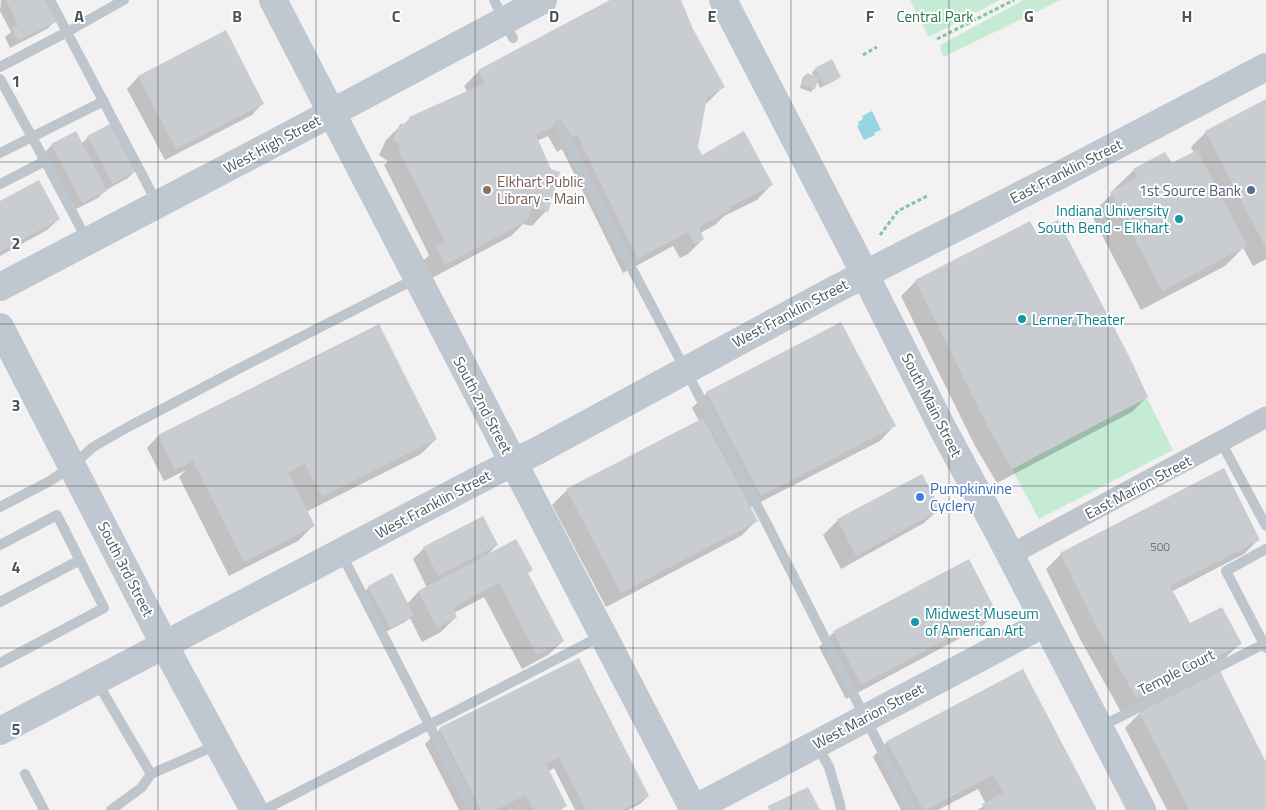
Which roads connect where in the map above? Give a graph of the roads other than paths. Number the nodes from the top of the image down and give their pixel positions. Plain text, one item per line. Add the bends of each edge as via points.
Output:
1 (50, 0) edge
2 (124, 0) edge
3 (273, 0) edge
4 (543, 0) edge
5 (723, 0) edge
6 (504, 19) edge
7 (67, 32) junction
8 (0, 67) edge
9 (1266, 67) edge
10 (0, 79) edge
11 (104, 101) junction
12 (332, 113) junction
13 (559, 125) dead end
14 (32, 137) junction
15 (0, 153) edge
16 (45, 160) junction
17 (0, 184) edge
18 (157, 204) junction
19 (87, 240) junction
20 (864, 274) junction
21 (417, 278) junction
22 (0, 287) edge
23 (0, 328) edge
24 (684, 370) junction
25 (1266, 417) edge
26 (1221, 442) junction
27 (513, 463) junction
28 (72, 466) junction
29 (0, 507) edge
30 (1266, 526) edge
31 (0, 545) edge
32 (1266, 549) edge
33 (341, 553) junction
34 (1010, 555) junction
35 (80, 560) junction
36 (0, 602) edge
37 (1045, 623) junction
38 (604, 634) junction
39 (165, 644) junction
40 (1265, 645) edge
41 (0, 663) edge
42 (96, 680) junction
43 (865, 718) junction
44 (429, 725) junction
45 (1099, 728) junction
46 (0, 730) edge
47 (816, 744) junction
48 (218, 745) junction
49 (25, 774) dead end
50 (151, 774) junction
51 (1137, 806) edge
52 (44, 810) edge
53 (111, 810) edge
54 (254, 810) edge
55 (264, 810) edge
56 (473, 810) edge
57 (693, 810) edge
58 (841, 810) edge
59 (912, 810) edge

1 - 7 lane
2 - 7 lane
3 - 12 main road, South 2nd Street
4 - 6 main road, West High Street
5 - 20 main road, South Main Street
6 - 12 main road, West High Street
7 - 8 lane
7 - 11 lane
9 - 20 main road, East Franklin Street
10 - 14 lane
11 - 14 lane
11 - 18 lane
12 - 18 main road, West High Street
12 - 21 main road, South 2nd Street
13 - 24 lane
14 - 15 lane
14 - 16 lane
16 - 17 lane
16 - 19 lane
18 - 19 main road, West High Street
19 - 22 main road, West High Street
20 - 24 main road, West Franklin Street
20 - 34 main road, South Main Street
21 - 27 main road, South 2nd Street
21 - 28 lane via 128,427 93,447
23 - 28 main road, South 3rd Street
24 - 27 main road, West Franklin Street
24 - 43 lane via 768,526
25 - 26 street, East Marion Street
26 - 30 lane
26 - 34 street, East Marion Street
27 - 33 main road, West Franklin Street
27 - 38 main road, South 2nd Street
28 - 29 lane
28 - 39 main road, South 3rd Street
31 - 35 lane via 58,516
32 - 40 lane via 1226,571
33 - 39 main road, West Franklin Street
33 - 44 lane
34 - 37 main road, South Main Street
35 - 36 lane
35 - 41 lane via 104,608
37 - 43 main road, West Marion Street
37 - 45 main road, South Main Street
38 - 44 lane
38 - 57 main road, South 2nd Street
39 - 42 main road, West Franklin Street
39 - 48 main road, South 3rd Street
40 - 45 lane, Temple Court
42 - 46 main road, West Franklin Street
42 - 50 lane
43 - 47 main road, West Marion Street
43 - 59 lane
44 - 55 lane
44 - 56 lane
45 - 51 main road, South Main Street
47 - 57 main road, West Marion Street
47 - 58 lane via 829,767
48 - 50 lane
48 - 54 main road, South 3rd Street
49 - 52 lane
50 - 53 lane via 141,788

